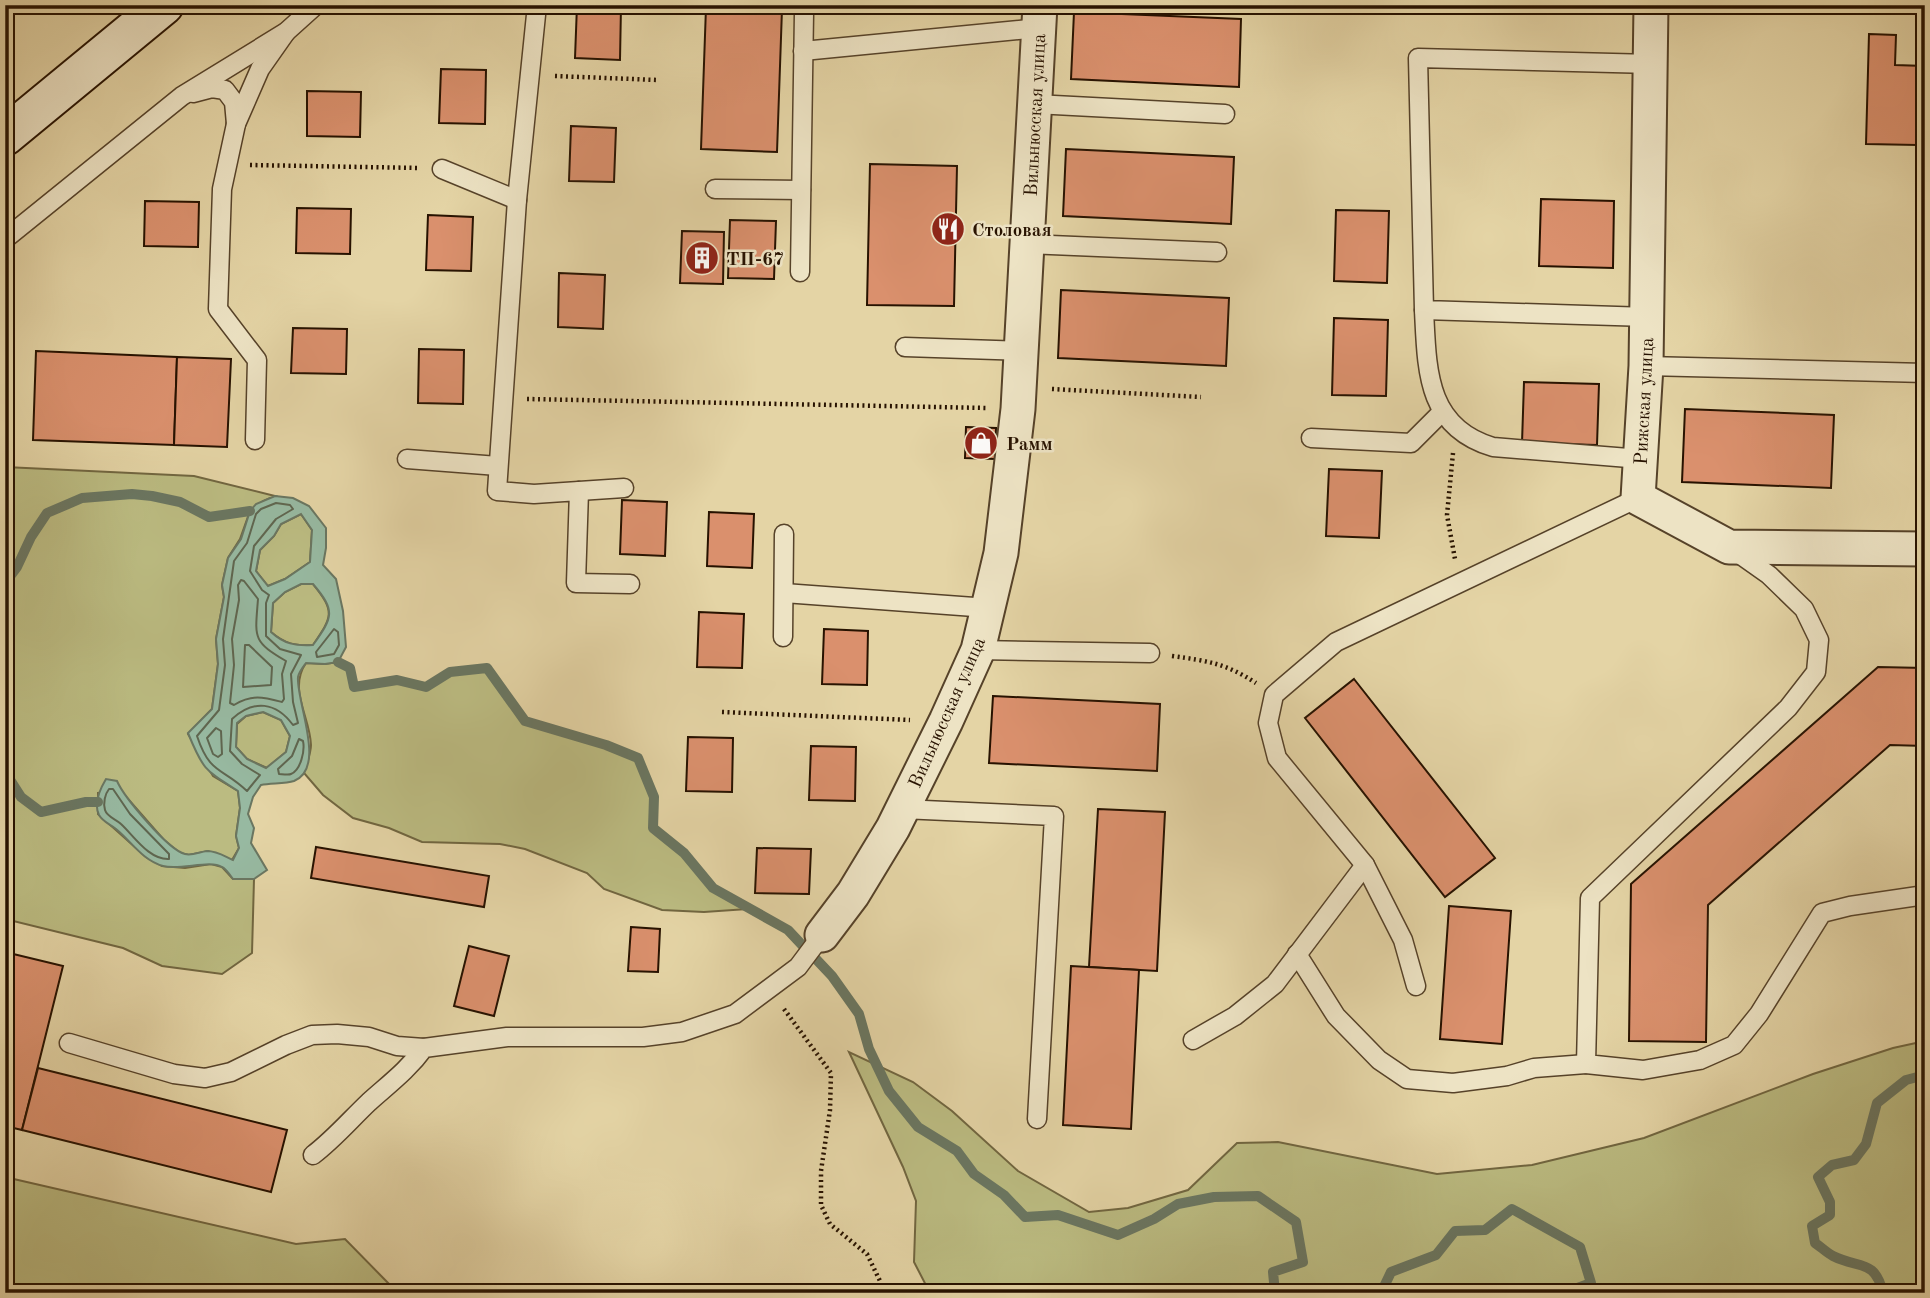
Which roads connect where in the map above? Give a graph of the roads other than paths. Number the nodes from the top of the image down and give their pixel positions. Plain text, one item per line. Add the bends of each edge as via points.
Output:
1 (164, 5) edge
2 (316, 5) edge
3 (537, 5) edge
4 (802, 5) edge
5 (1651, 5) edge
6 (1039, 17) edge
7 (286, 32) junction
8 (803, 51) junction
9 (1652, 64) junction
10 (182, 96) junction
11 (1035, 104) junction
12 (1226, 114) dead end
13 (236, 124) junction
14 (5, 136) edge
15 (442, 169) road end
16 (715, 189) dead end
17 (802, 190) junction
18 (517, 200) junction
19 (5, 239) edge
20 (1027, 244) junction
21 (1217, 252) dead end
22 (800, 272) dead end
23 (1424, 310) junction
24 (1648, 317) junction
25 (905, 347) dead end
26 (1022, 351) junction
27 (1646, 366) junction
28 (1925, 373) edge
29 (1442, 412) junction
30 (1311, 438) dead end
31 (255, 440) dead end
32 (407, 459) dead end
33 (1640, 459) junction
34 (498, 466) junction
35 (624, 488) dead end
36 (579, 491) junction
37 (1638, 498) junction
38 (784, 534) dead end
39 (1729, 547) junction
40 (1925, 549) edge
41 (631, 584) dead end
42 (784, 593) junction
43 (988, 608) junction
44 (783, 637) dead end
45 (978, 650) junction
46 (1150, 653) road end
47 (902, 809) junction
48 (1365, 865) junction
49 (1925, 895) edge
50 (822, 935) joint
51 (1297, 954) junction
52 (1416, 986) dead end
53 (1193, 1040) dead end
54 (69, 1043) dead end
55 (424, 1048) junction
56 (1587, 1063) junction
57 (1037, 1119) dead end
58 (313, 1156) dead end

1 - 14 main road
2 - 7 lane
3 - 18 lane
4 - 8 lane
5 - 9 street, Рижская улица
6 - 8 lane
6 - 11 street, Вильнюсская улица
7 - 10 lane
7 - 13 lane via 260,69
8 - 17 lane
9 - 23 lane via 1418,58
9 - 24 street, Рижская улица
10 - 13 lane via 212,88 225,90 234,102
10 - 19 lane
11 - 12 lane
11 - 20 street, Вильнюсская улица
13 - 31 lane via 222,189 218,309 257,360
15 - 18 lane
16 - 17 lane
17 - 22 lane
18 - 34 lane
20 - 21 lane
20 - 26 street, Вильнюсская улица
23 - 24 lane
23 - 29 lane via 1426,356
24 - 27 street, Рижская улица
25 - 26 lane
26 - 43 street, Вильнюсская улица via 1001,553
27 - 28 lane
27 - 33 street, Рижская улица
29 - 30 lane via 1411,443
29 - 33 lane via 1473,441 1493,447
32 - 34 lane
33 - 37 street, Рижская улица
34 - 36 lane via 497,491
35 - 36 lane
36 - 41 lane via 576,583
37 - 39 street
37 - 48 lane via 1336,642 1274,695 1268,723 1277,758
38 - 42 lane
39 - 40 street
39 - 56 lane via 1769,575 1804,609 1819,640 1816,672 1788,708 1590,898
42 - 43 lane
42 - 44 lane
43 - 45 street, Вильнюсская улица
45 - 46 lane
45 - 47 street, Вильнюсская улица
47 - 50 street, Вильнюсская улица via 853,894
47 - 57 lane via 1054,816
48 - 51 lane
48 - 52 lane via 1403,940
49 - 56 lane via 1822,913 1759,1014 1734,1045 1700,1060 1643,1070
50 - 55 lane via 798,967 735,1014 682,1032 643,1037 507,1037
51 - 53 lane via 1275,984 1235,1016
51 - 56 lane via 1336,1016 1379,1060 1407,1079 1453,1083
54 - 55 lane via 174,1074 205,1078 231,1072 312,1035 358,1036
55 - 58 lane via 410,1068

